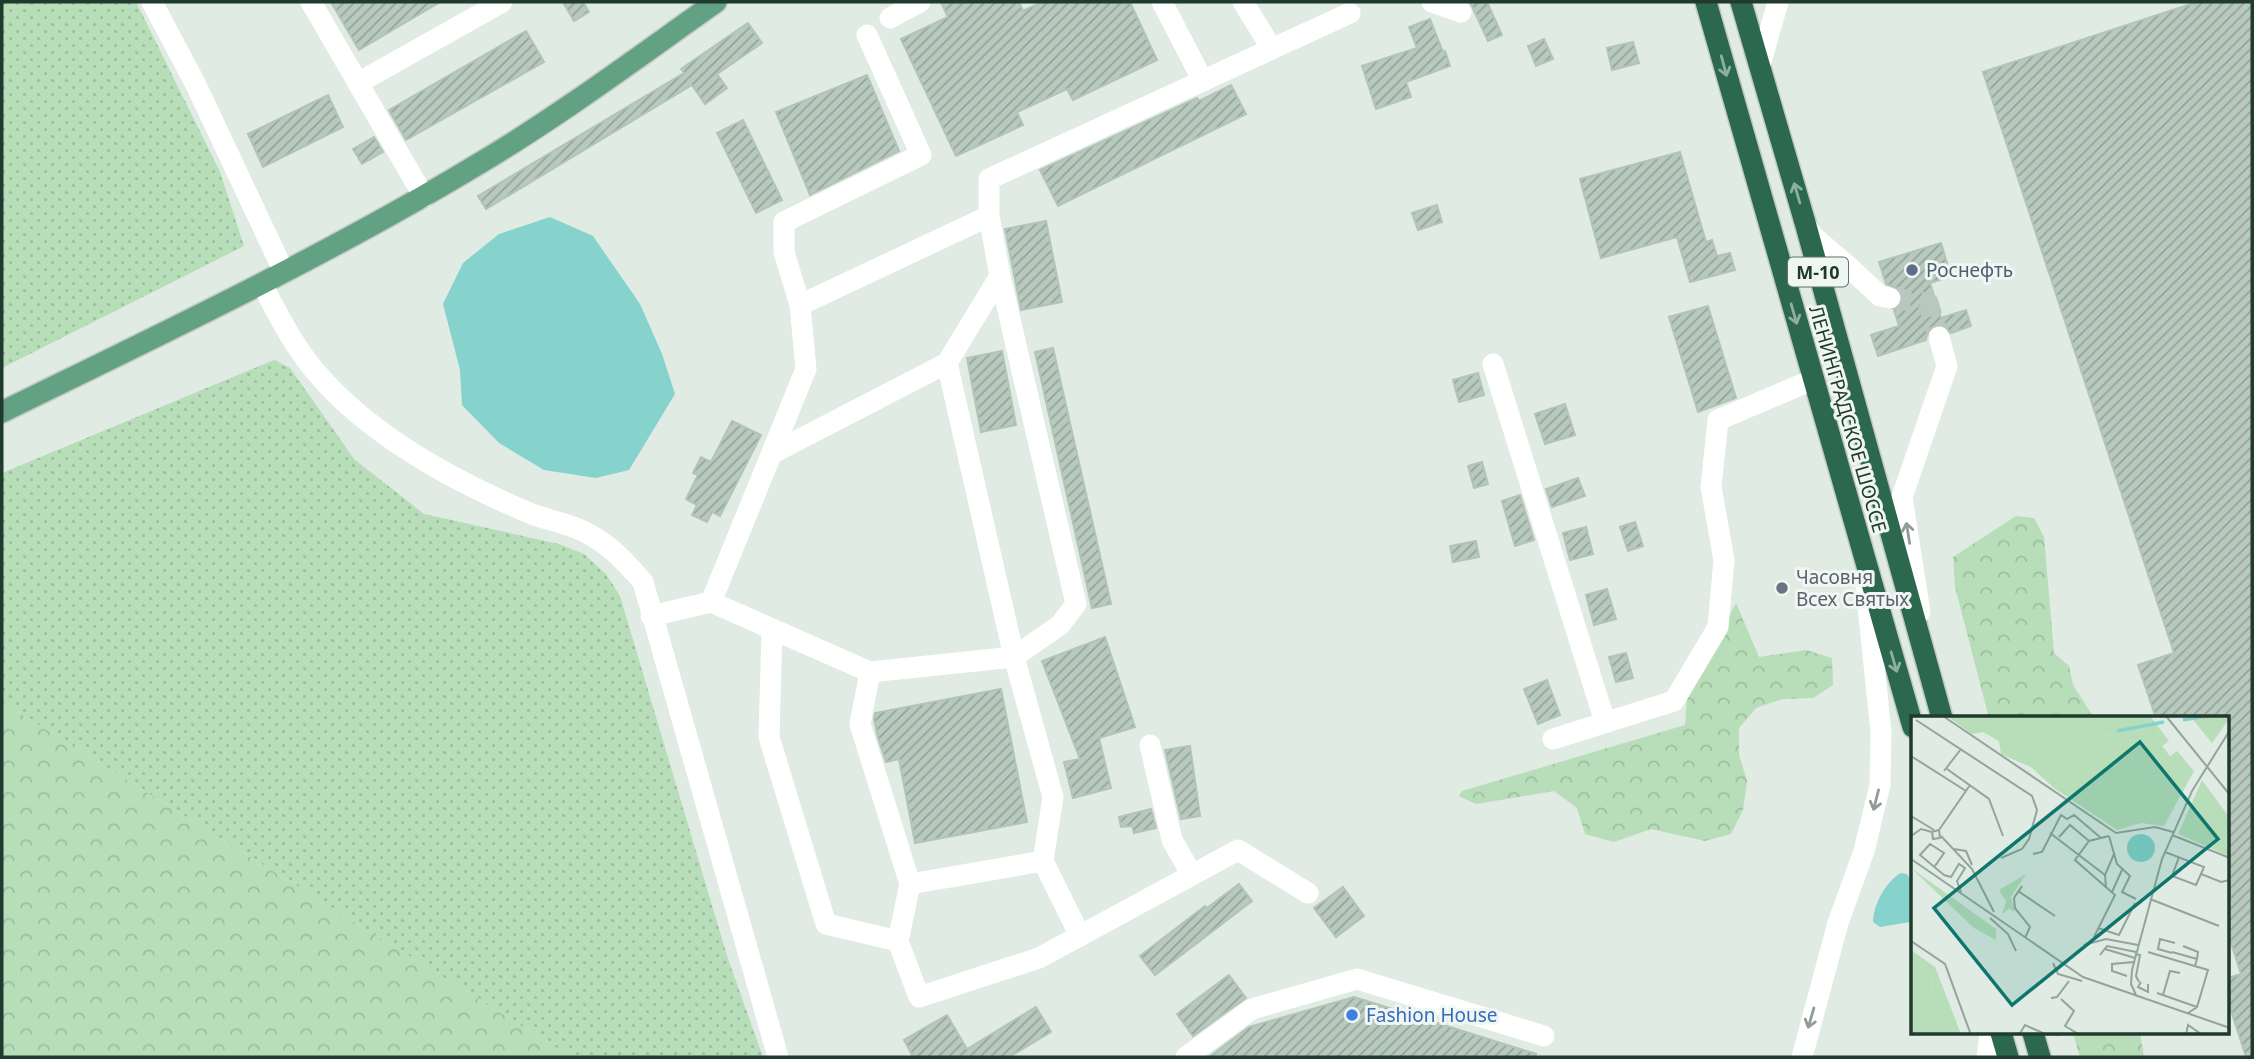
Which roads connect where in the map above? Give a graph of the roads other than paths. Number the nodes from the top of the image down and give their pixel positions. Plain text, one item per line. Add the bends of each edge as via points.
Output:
1 (152, 2) edge
2 (311, 2) edge
3 (502, 2) edge
4 (716, 2) edge
5 (920, 2) edge
6 (1162, 2) edge
7 (1243, 2) edge
8 (1432, 2) edge
9 (1706, 2) edge
10 (1741, 2) edge
11 (1778, 2) edge
12 (1461, 12) dead end
13 (1350, 13) dead end
14 (890, 18) dead end
15 (867, 35) dead end
16 (1272, 49) junction
17 (1760, 65) junction
18 (1203, 81) junction
19 (358, 83) junction
20 (424, 197) junction
21 (989, 216) junction
22 (1806, 226) junction
23 (284, 272) junction
24 (1000, 276) junction
25 (262, 284) junction
26 (1891, 298) tunnel mouth
27 (800, 305) junction
28 (1938, 337) tunnel mouth
29 (947, 363) junction
30 (1493, 364) dead end
31 (1812, 380) junction
32 (2, 412) edge
33 (773, 453) junction
34 (1862, 549) junction
35 (711, 603) junction
36 (651, 616) junction
37 (772, 629) junction
38 (1014, 657) junction
39 (870, 672) junction
40 (1939, 707) edge
41 (1911, 720) edge
42 (1605, 722) junction
43 (1553, 739) dead end
44 (1150, 745) dead end
45 (1043, 861) junction
46 (1192, 875) junction
47 (910, 884) junction
48 (1308, 893) dead end
49 (1080, 936) junction
50 (898, 942) junction
51 (1990, 1034) edge
52 (2001, 1034) edge
53 (2033, 1034) edge
54 (1544, 1036) dead end
55 (778, 1057) edge
56 (1186, 1057) edge
57 (1802, 1057) edge
58 (1987, 1057) edge
59 (2008, 1057) edge
60 (2040, 1057) edge

1 - 23 street
2 - 19 street
3 - 19 street
4 - 20 main road via 551,118
5 - 14 street
6 - 18 street
7 - 16 street
8 - 12 street
9 -> 31 highway, ЛЕНИНГРАДСКОЕ ШОССЕ / М-10
10 - 17 highway, ЛЕНИНГРАДСКОЕ ШОССЕ / М-10
11 - 17 street
13 - 16 street
15 - 27 street via 921,156 784,222 784,252
16 - 18 street
22 -> 17 highway, ЛЕНИНГРАДСКОЕ ШОССЕ / М-10
18 - 21 street via 989,180
19 - 20 street
20 - 23 main road
21 - 24 street
21 - 27 street
22 - 26 street via 1880,296
22 - 40 highway, ЛЕНИНГРАДСКОЕ ШОССЕ / М-10
23 - 25 main road
24 - 29 street
24 - 38 street via 1076,604 1060,625
25 - 32 main road
25 - 36 street via 289,335 320,377 358,416 405,450 467,483 583,531 617,552 643,582
27 - 33 street via 806,369
40 -> 28 street via 1902,497 1947,366
29 - 33 street
29 - 38 street
30 - 42 street
31 - 34 highway, ЛЕНИНГРАДСКОЕ ШОССЕ / М-10
31 - 42 street via 1718,420 1710,487 1724,560 1718,626 1674,701
33 - 35 street
34 -> 41 highway, ЛЕНИНГРАДСКОЕ ШОССЕ / М-10
34 -> 57 street via 1881,732 1880,785
35 - 36 street
35 - 37 street
36 - 55 street
37 - 39 street
37 - 50 street via 769,737 826,924
38 - 39 street
38 - 45 street via 1053,797
39 - 47 street via 860,724
42 - 43 street
44 - 46 street via 1172,841
45 - 47 street
45 - 49 street
46 - 48 street via 1238,850
46 - 49 street
47 - 50 street
49 - 50 street via 1039,958 919,997
51 - 58 street
52 - 59 highway
53 - 60 highway
54 - 56 street via 1357,979 1252,1009

